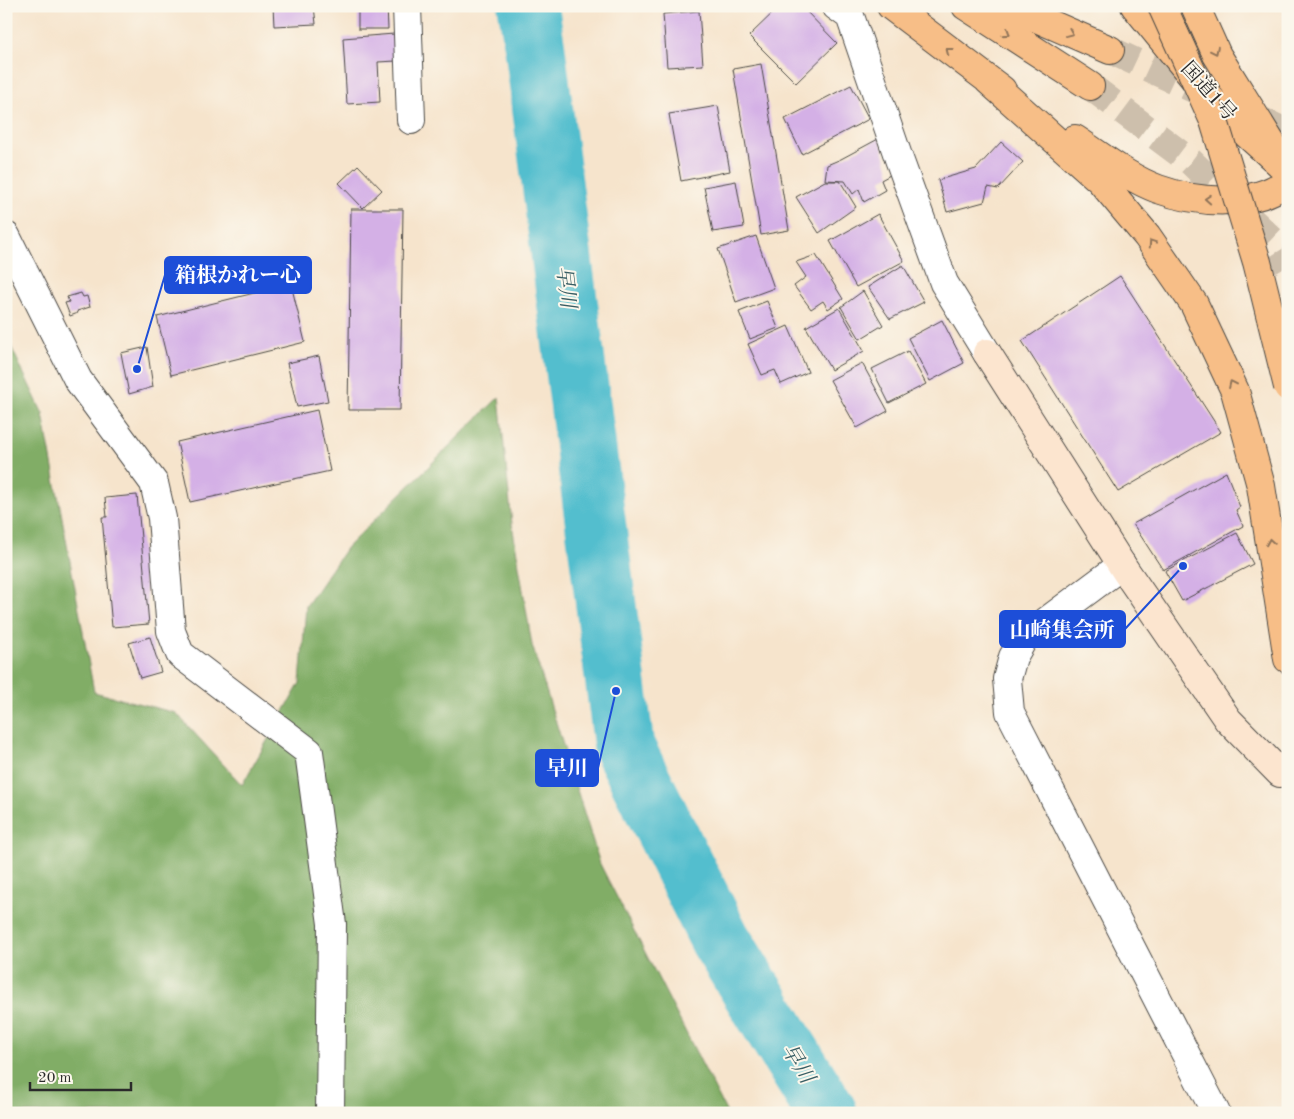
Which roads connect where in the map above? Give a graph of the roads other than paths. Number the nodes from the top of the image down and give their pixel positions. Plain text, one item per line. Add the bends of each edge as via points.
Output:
1 (407, 6) edge
2 (836, 6) edge
3 (891, 6) edge
4 (966, 6) edge
5 (1009, 6) edge
6 (1135, 6) edge
7 (1162, 6) edge
8 (1195, 6) edge
9 (1110, 50) tunnel mouth
10 (988, 80) junction
11 (1090, 86) tunnel mouth
12 (411, 120) dead end
13 (1288, 169) edge
14 (1288, 180) edge
15 (6, 236) edge
16 (1288, 387) edge
17 (1122, 565) junction
18 (1288, 659) edge
19 (1280, 773) dead end
20 (330, 1113) edge
21 (1216, 1113) edge

1 - 12 street
2 - 17 street via 850,16 944,283
10 -> 3 highway
4 -> 11 highway
5 -> 9 highway
6 - 13 highway, 国道1号 via 1219,109
7 - 16 highway, bridge via 1214,121 1257,262
8 -> 13 highway, 国道1号 via 1217,56
14 -> 10 highway via 1266,193 1234,199 1208,200 1158,189 1136,179
18 -> 10 highway via 1261,486 1235,391 1194,304 1147,236 1100,180
15 - 20 street via 78,380 154,482 162,518 171,631 180,654 309,752 332,924
17 - 19 street via 1228,720
17 - 21 street via 1024,638 1013,657 1007,679 1010,712

